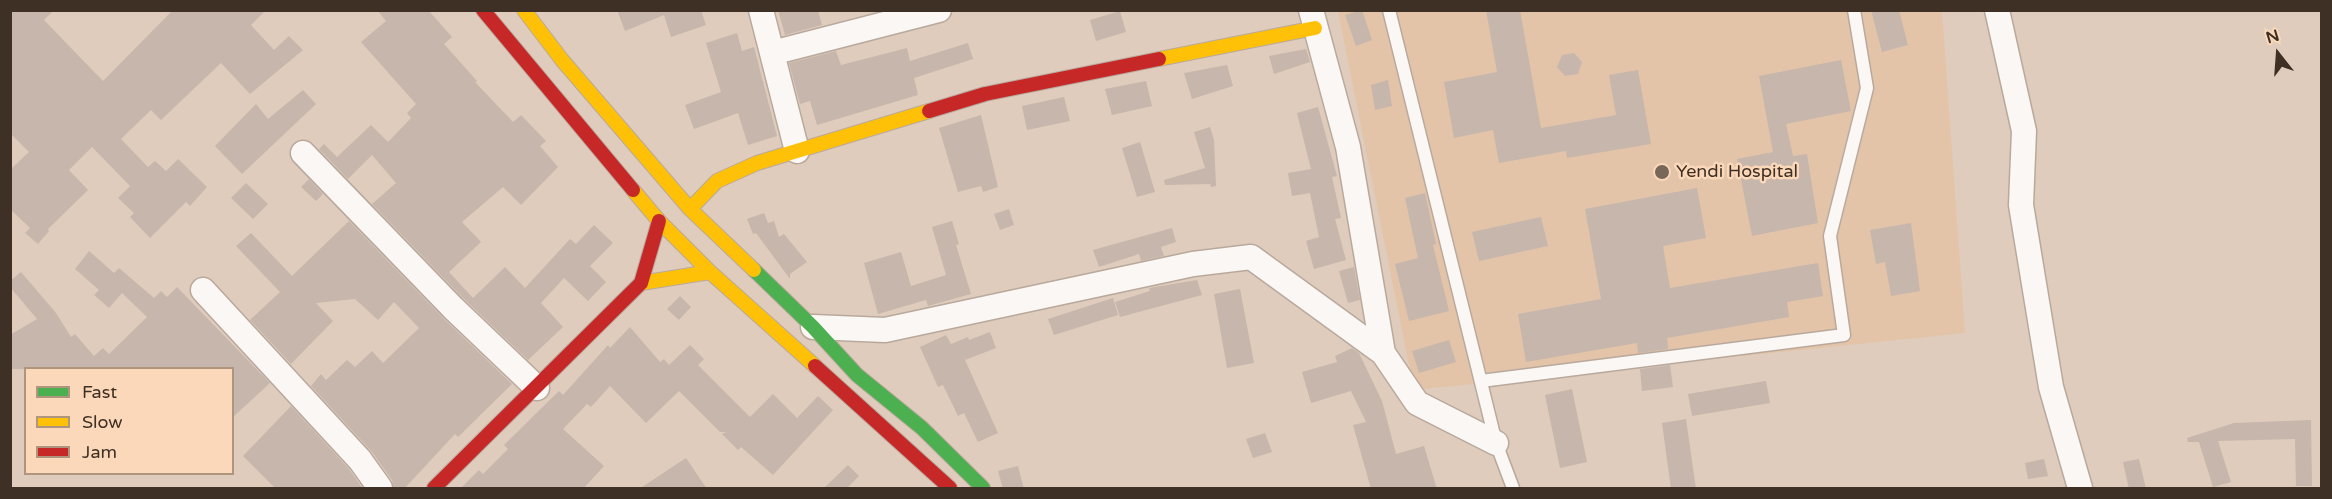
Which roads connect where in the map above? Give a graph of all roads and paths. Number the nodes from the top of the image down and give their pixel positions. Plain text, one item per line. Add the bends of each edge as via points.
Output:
1 (483, 10) edge
2 (524, 10) edge
3 (761, 10) edge
4 (939, 10) edge
5 (1389, 10) edge
6 (1854, 10) edge
7 (1997, 10) edge
8 (1313, 19) edge
9 (772, 53) junction
10 (797, 151) junction
11 (303, 153) dead end
12 (675, 220) junction
13 (710, 273) junction
14 (642, 283) junction
15 (203, 290) dead end
16 (813, 327) junction
17 (1383, 353) junction
18 (1481, 381) junction
19 (537, 388) junction
20 (1496, 443) junction
21 (434, 488) edge
22 (380, 489) edge
23 (950, 489) edge
24 (982, 489) edge
25 (1513, 489) edge
26 (2080, 489) edge

1 - 12 main road
2 - 12 main road
3 - 9 street
4 - 9 street
5 - 18 lane
6 - 18 lane via 1867,88 1830,236 1844,335
7 - 26 street via 2024,131 2021,205 2051,387
8 - 10 main road via 985,94
8 - 17 street via 1348,147
9 - 10 street
10 - 12 main road via 717,181
11 - 19 street via 453,308
12 - 13 main road
12 - 14 main road
12 - 16 main road
13 - 14 main road
13 - 23 main road
14 - 19 main road
15 - 22 street via 360,460
16 - 17 street via 885,330 1193,264 1251,257
16 - 24 main road via 857,375 922,428
17 - 20 street via 1417,403
18 - 20 lane
19 - 21 main road
20 - 25 lane

